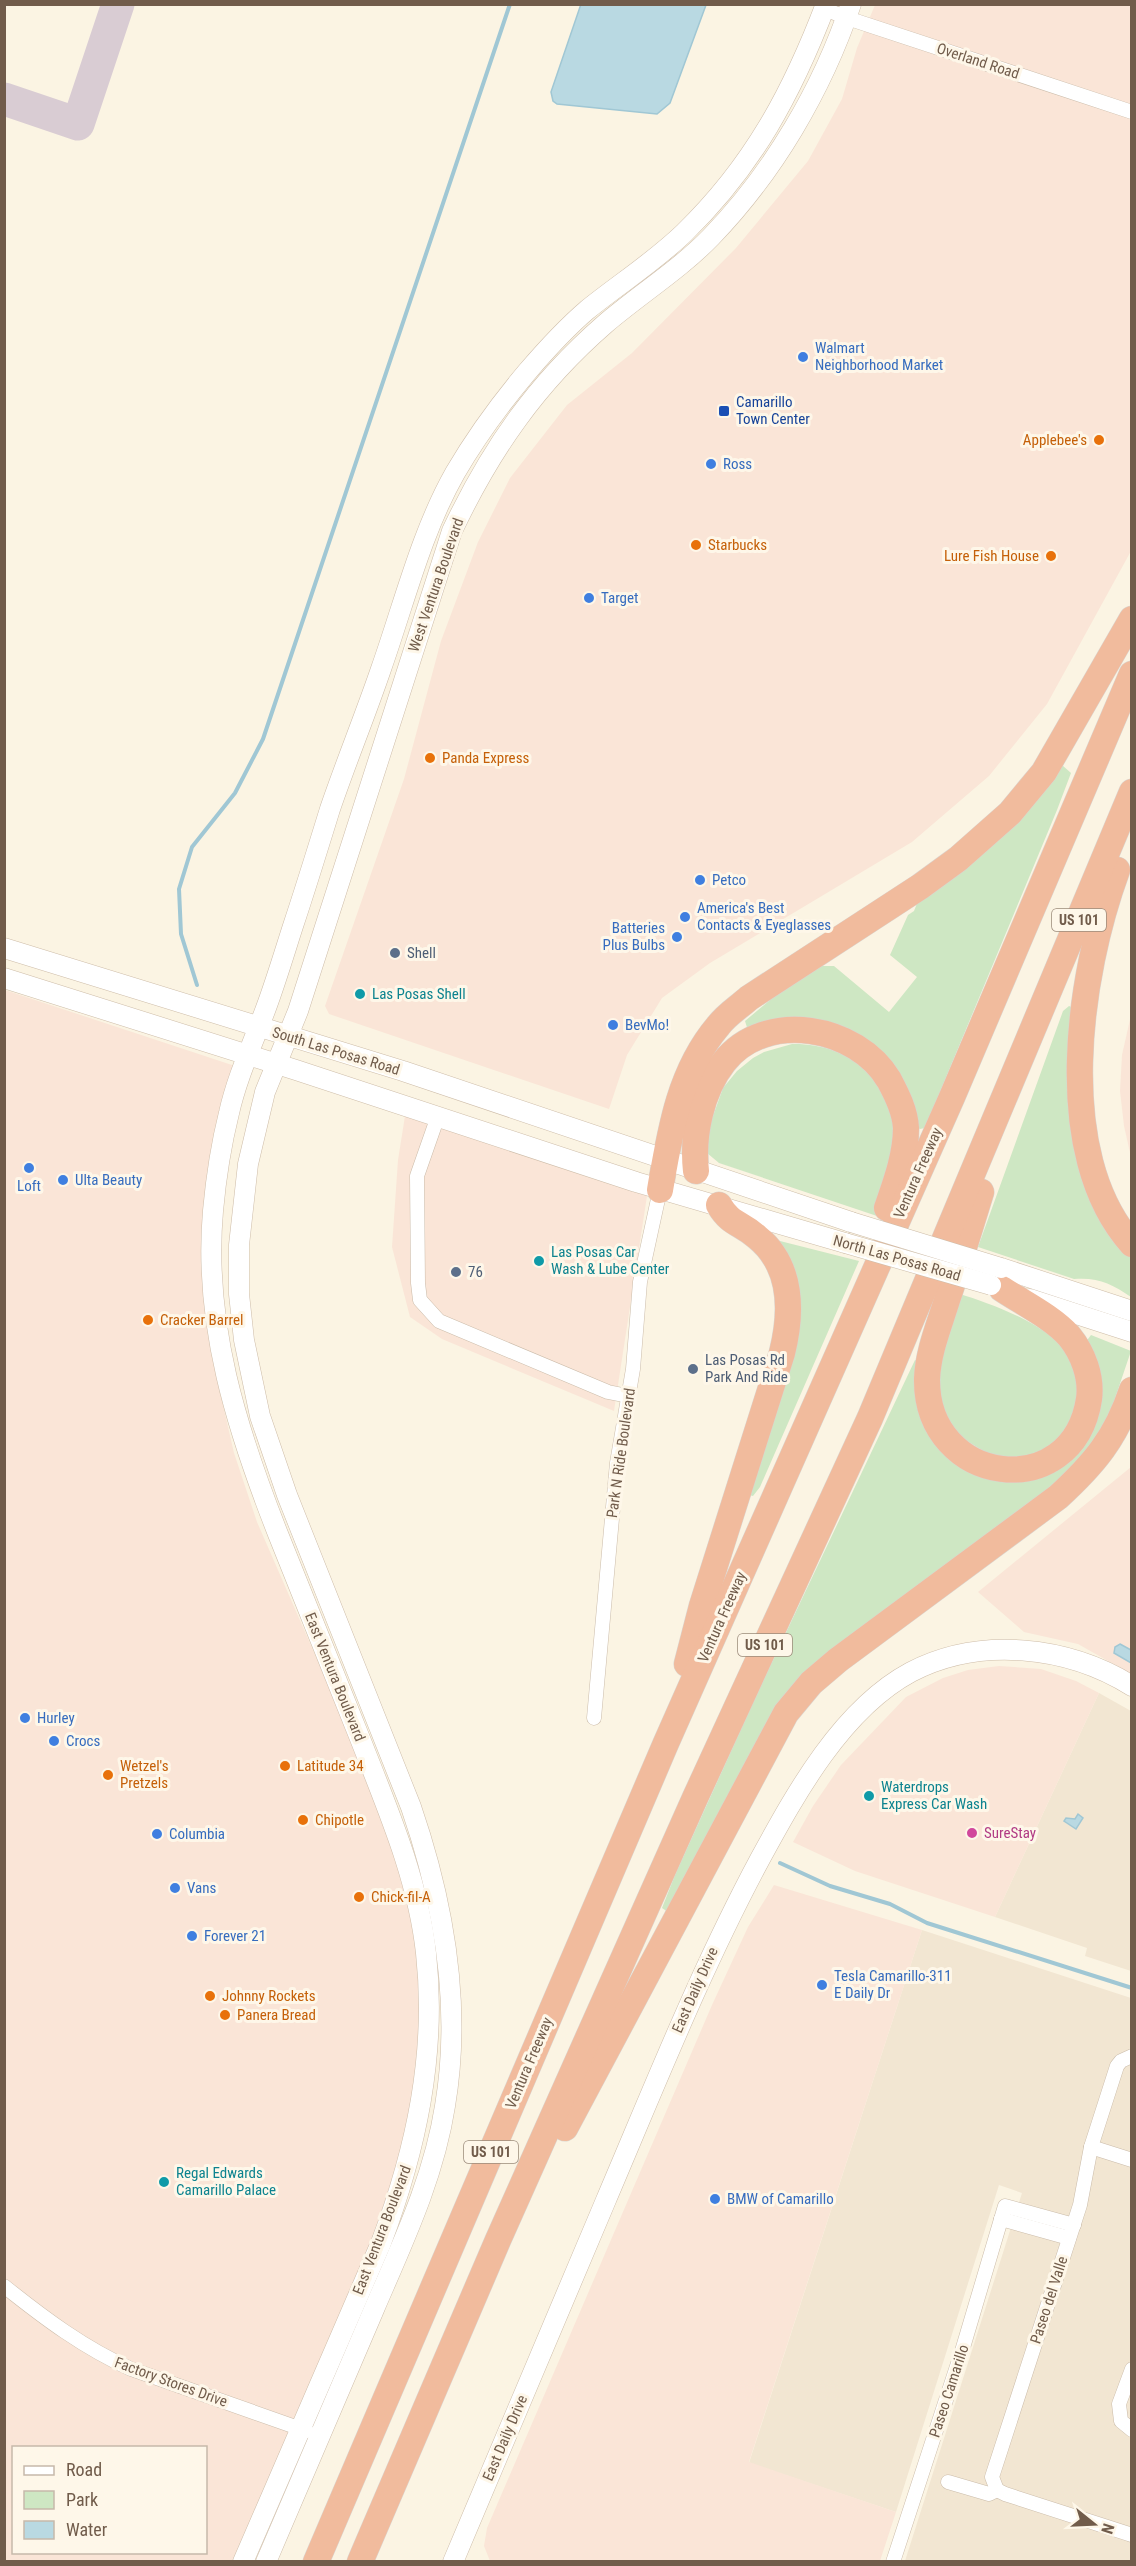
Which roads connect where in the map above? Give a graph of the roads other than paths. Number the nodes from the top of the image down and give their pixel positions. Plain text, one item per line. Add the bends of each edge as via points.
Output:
1 (825, 7) edge
2 (849, 11) edge
3 (1131, 112) edge
4 (1131, 619) edge
5 (1131, 674) edge
6 (1131, 792) edge
7 (1131, 828) edge
8 (4, 948) edge
9 (4, 978) edge
10 (259, 1028) junction
11 (289, 1036) junction
12 (1027, 1048) junction
13 (248, 1055) junction
14 (277, 1064) junction
15 (438, 1116) junction
16 (665, 1161) junction
17 (696, 1171) junction
18 (660, 1190) junction
19 (719, 1205) junction
20 (1131, 1244) edge
21 (998, 1281) junction
22 (1131, 1311) edge
23 (1131, 1332) edge
24 (829, 1372) junction
25 (1131, 1390) edge
26 (628, 1396) junction
27 (1131, 1686) edge
28 (594, 1718) dead end
29 (666, 1743) junction
30 (1126, 2058) edge
31 (1092, 2147) junction
32 (1131, 2160) edge
33 (1071, 2232) junction
34 (498, 2240) junction
35 (4, 2286) edge
36 (1131, 2369) edge
37 (301, 2429) junction
38 (1131, 2430) edge
39 (320, 2435) junction
40 (948, 2482) dead end
41 (997, 2490) junction
42 (1131, 2535) edge
43 (243, 2562) edge
44 (266, 2562) edge
45 (316, 2562) edge
46 (360, 2562) edge
47 (453, 2562) edge
48 (893, 2562) edge

1 - 2 street, Overland Road
1 - 10 main road, West Ventura Boulevard via 794,83 736,175 681,236 582,314 529,370 453,476 431,526 332,805
2 - 3 street, Overland Road
2 - 11 main road, West Ventura Boulevard via 813,93 749,194 683,263 576,350 502,438 473,486 452,531
4 - 16 highway via 1044,772 1010,813 958,859 749,998 719,1024 692,1065 668,1136
5 - 24 highway, Ventura Freeway / US 101 via 952,1097
6 - 12 highway, US 101
7 - 20 highway via 1090,958 1080,1064 1092,1168 1111,1214
8 - 10 main road, South Las Posas Road
9 - 13 main road, South Las Posas Road
10 - 11 main road, South Las Posas Road
10 - 13 main road, West Ventura Boulevard
11 - 14 main road, West Ventura Boulevard
11 - 16 main road, South Las Posas Road
12 - 21 highway via 930,1355 927,1379 931,1409 953,1448 976,1463 1018,1471 1045,1462 1080,1430 1087,1412 1088,1377 1084,1361 1068,1335
12 - 34 highway, US 101 via 870,1418
13 - 14 main road, South Las Posas Road
13 - 37 main road, East Ventura Boulevard via 229,1111 213,1214 211,1265 222,1364 250,1462 399,1838 419,1913 428,1995 423,2090 399,2195
14 - 15 main road, South Las Posas Road
14 - 39 main road, East Ventura Boulevard via 256,1125 242,1204 239,1294 250,1377 287,1495 426,1851 446,1944 450,1987 451,2057 437,2146 417,2208
15 - 18 main road, South Las Posas Road
15 - 26 street via 417,1176 420,1300 439,1321 463,1333 608,1392
16 - 17 main road, North Las Posas Road
16 - 18 highway
17 - 21 main road, North Las Posas Road, bridge via 851,1221
17 - 24 highway via 695,1137 715,1076 724,1061 752,1041 789,1030 821,1032 851,1043 886,1074 901,1104 906,1126 904,1149 885,1217
18 - 19 main road, North Las Posas Road
18 - 26 street, Park N Ride Boulevard via 640,1282
19 - 21 main road, North Las Posas Road, bridge via 845,1244
19 - 29 highway via 728,1220 761,1239 783,1273 788,1292 788,1330 702,1606
21 - 22 main road, North Las Posas Road
21 - 23 main road, North Las Posas Road
24 - 29 highway, Ventura Freeway / US 101
25 - 34 highway via 1111,1438 1083,1475 838,1660 786,1713 556,2146
26 - 28 street, Park N Ride Boulevard via 617,1464
27 - 47 main road, East Daily Drive via 1096,1667 1047,1653 969,1653 910,1673 864,1709 822,1757 783,1817 712,1950
29 - 45 highway, Ventura Freeway / US 101
30 - 31 street, Paseo del Valle via 1117,2066
31 - 32 street
31 - 33 street, Paseo del Valle
33 - 41 street, Paseo del Valle via 992,2477
33 - 48 street, Paseo Camarillo via 1003,2212
34 - 46 highway, US 101
35 - 37 street, Factory Stores Drive via 105,2357
36 - 38 street via 1119,2404 1121,2421
37 - 39 street, Factory Stores Drive
37 - 43 main road, East Ventura Boulevard
39 - 44 main road, East Ventura Boulevard
40 - 41 street via 989,2494
41 - 42 street

